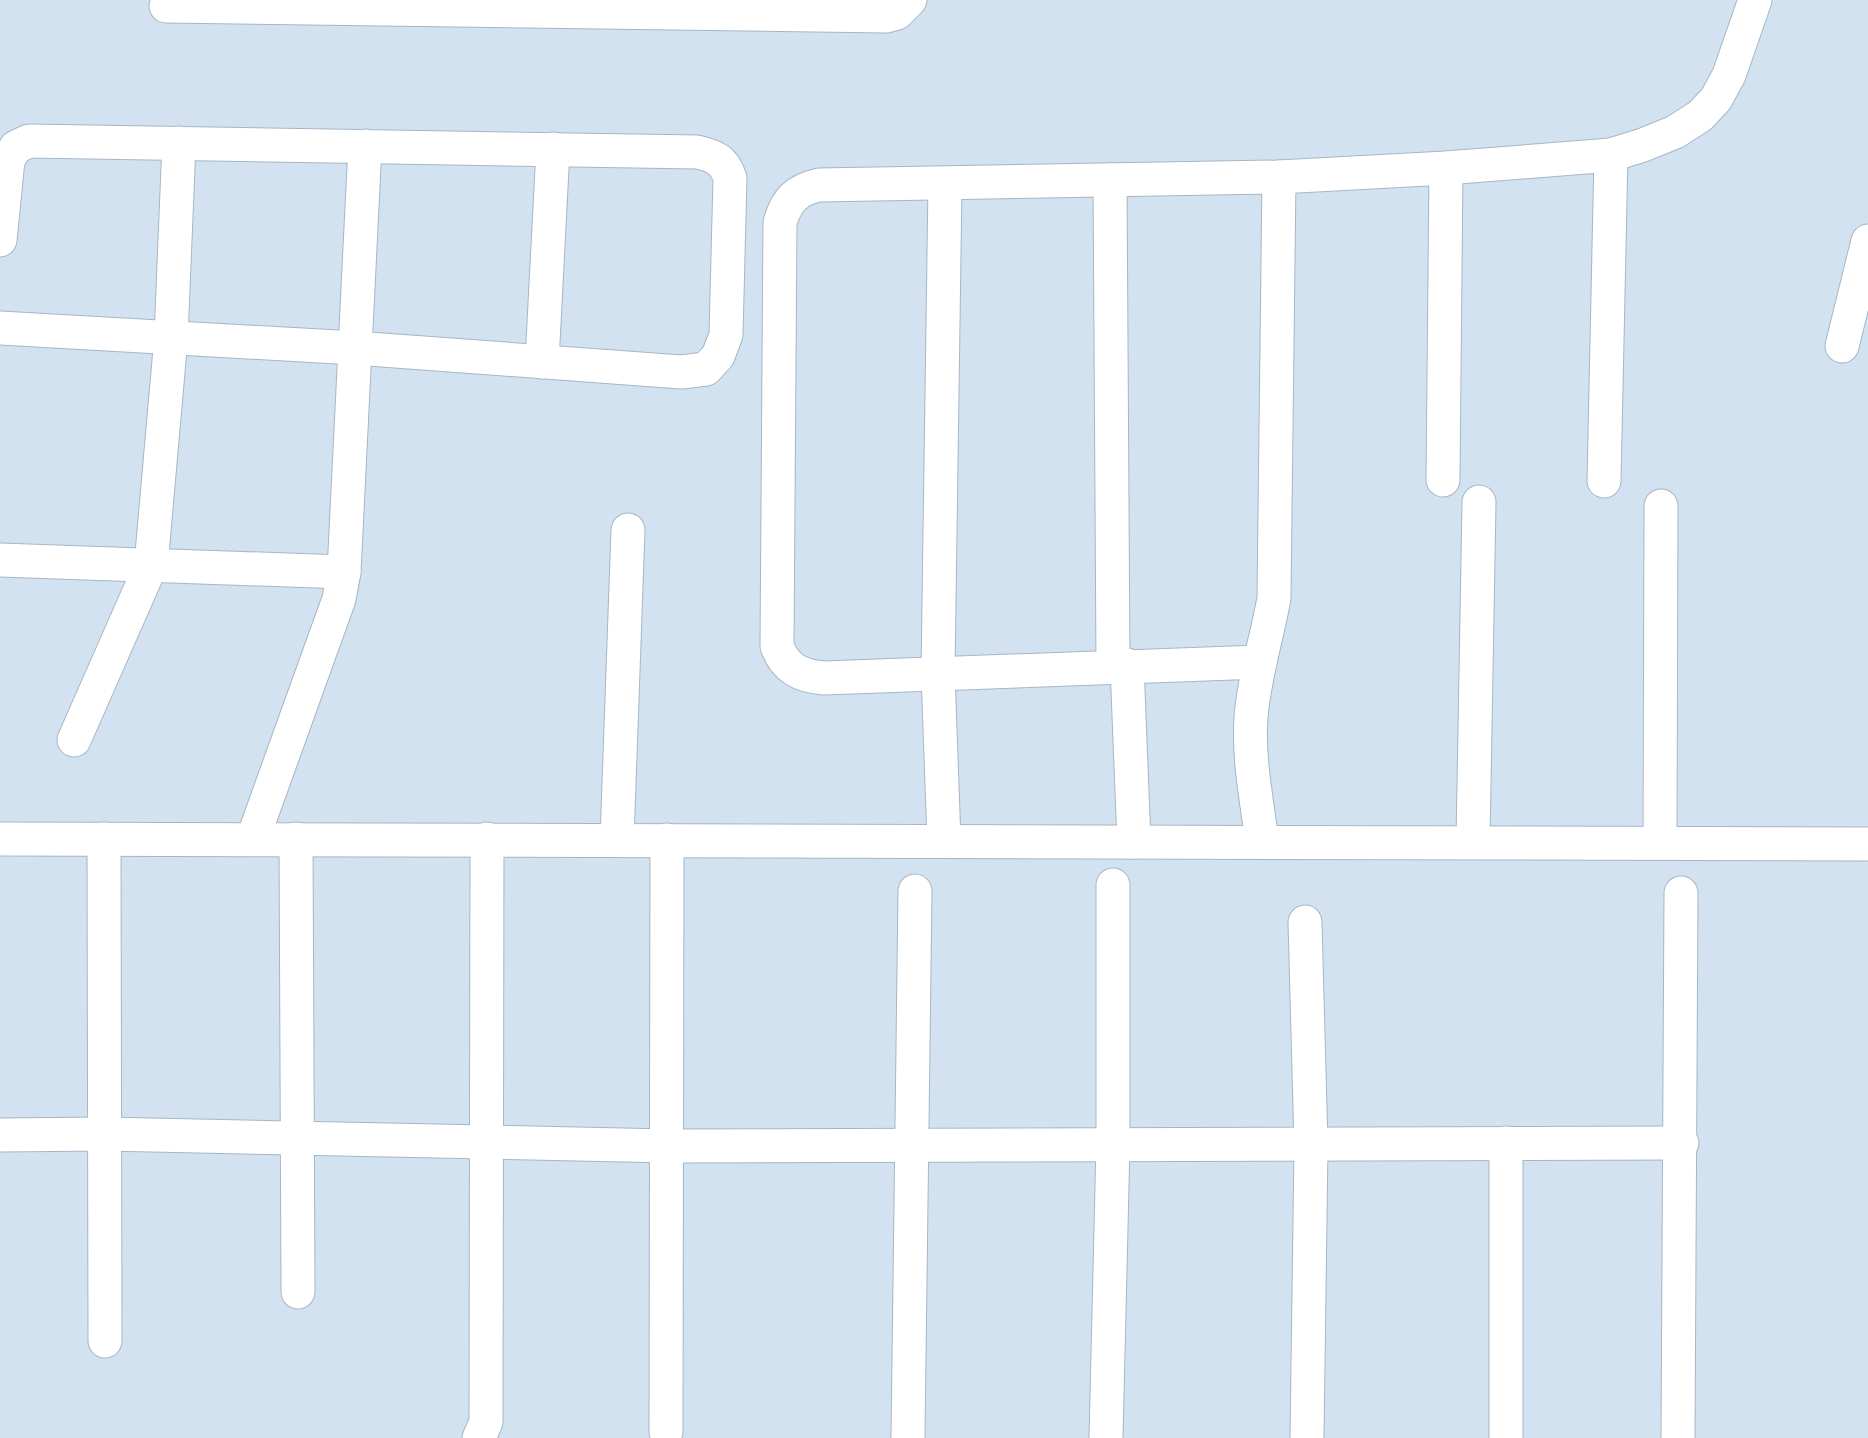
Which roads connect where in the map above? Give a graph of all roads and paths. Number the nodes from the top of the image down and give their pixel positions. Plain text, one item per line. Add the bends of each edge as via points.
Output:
1 (910, 0) edge
2 (1755, 0) edge
3 (261, 4) edge
4 (485, 5) edge
5 (166, 6) dead end
6 (701, 7) edge
7 (179, 143) junction
8 (365, 146) junction
9 (553, 149) junction
10 (1611, 155) junction
11 (1446, 168) junction
12 (1279, 177) junction
13 (1110, 180) junction
14 (945, 184) junction
15 (0, 240) edge
16 (1868, 241) edge
17 (0, 328) edge
18 (171, 338) junction
19 (1842, 346) dead end
20 (355, 348) junction
21 (542, 362) junction
22 (1443, 480) dead end
23 (1604, 481) dead end
24 (1479, 502) dead end
25 (1661, 506) dead end
26 (628, 530) dead end
27 (0, 560) edge
28 (151, 565) junction
29 (344, 572) junction
30 (1260, 662) junction
31 (1120, 665) junction
32 (938, 673) junction
33 (74, 740) dead end
34 (254, 838) junction
35 (0, 839) edge
36 (104, 839) junction
37 (296, 839) junction
38 (488, 839) junction
39 (617, 840) junction
40 (667, 840) junction
41 (944, 841) junction
42 (1473, 841) junction
43 (1134, 842) junction
44 (1262, 842) junction
45 (1660, 842) junction
46 (1868, 844) edge
47 (1113, 885) dead end
48 (915, 891) dead end
49 (1681, 893) dead end
50 (1305, 922) dead end
51 (105, 1134) junction
52 (0, 1135) edge
53 (297, 1138) junction
54 (487, 1142) junction
55 (1506, 1143) junction
56 (1682, 1143) junction
57 (1113, 1144) junction
58 (912, 1145) junction
59 (669, 1146) junction
60 (1311, 1146) junction
61 (298, 1292) dead end
62 (105, 1341) dead end
63 (666, 1432) dead end
64 (908, 1437) edge
65 (479, 1438) edge
66 (1106, 1438) edge
67 (1307, 1438) edge
68 (1506, 1438) edge
69 (1678, 1438) edge

1 - 6 street via 897,13 886,16
2 - 10 street via 1729,75 1716,99 1700,116 1675,132
3 - 4 street
3 - 5 street
4 - 6 street
7 - 8 street
7 - 15 street via 29,141 16,147 8,160
7 - 18 street
8 - 9 street
8 - 20 street
9 - 21 street
9 - 21 street via 697,152 726,164 730,178 726,335 718,356 706,369 681,372
10 - 11 street
10 - 23 street
11 - 12 street
11 - 22 street
12 - 13 street
12 - 30 street via 1274,598
13 - 14 street
13 - 31 street
14 - 32 street
14 - 32 street via 804,188 785,206 780,222 779,653 782,660 805,676
16 - 19 street
17 - 18 street
18 - 20 street
18 - 28 street
20 - 21 street
20 - 29 street
24 - 42 street
25 - 45 street
26 - 39 street
27 - 28 street
28 - 29 street
28 - 33 street
29 - 34 street via 339,599
30 - 31 street
30 - 44 street via 1250,747
31 - 32 street
31 - 43 street
32 - 41 street
34 - 36 street
34 - 37 street
35 - 36 street
36 - 51 street
37 - 38 street
37 - 53 street
38 - 39 street
38 - 54 street
39 - 40 street
40 - 41 street
40 - 59 street
41 - 43 street
42 - 44 street
42 - 45 street
43 - 44 street
45 - 46 street
47 - 57 street
48 - 58 street
49 - 56 street
50 - 60 street
51 - 52 street
51 - 53 street
51 - 62 street
53 - 54 street
53 - 61 street
54 - 59 street
54 - 65 street via 486,1422
55 - 56 street
55 - 60 street
55 - 68 street
56 - 69 street
57 - 58 street
57 - 60 street
57 - 66 street
58 - 59 street
58 - 64 street
59 - 63 street
60 - 67 street

